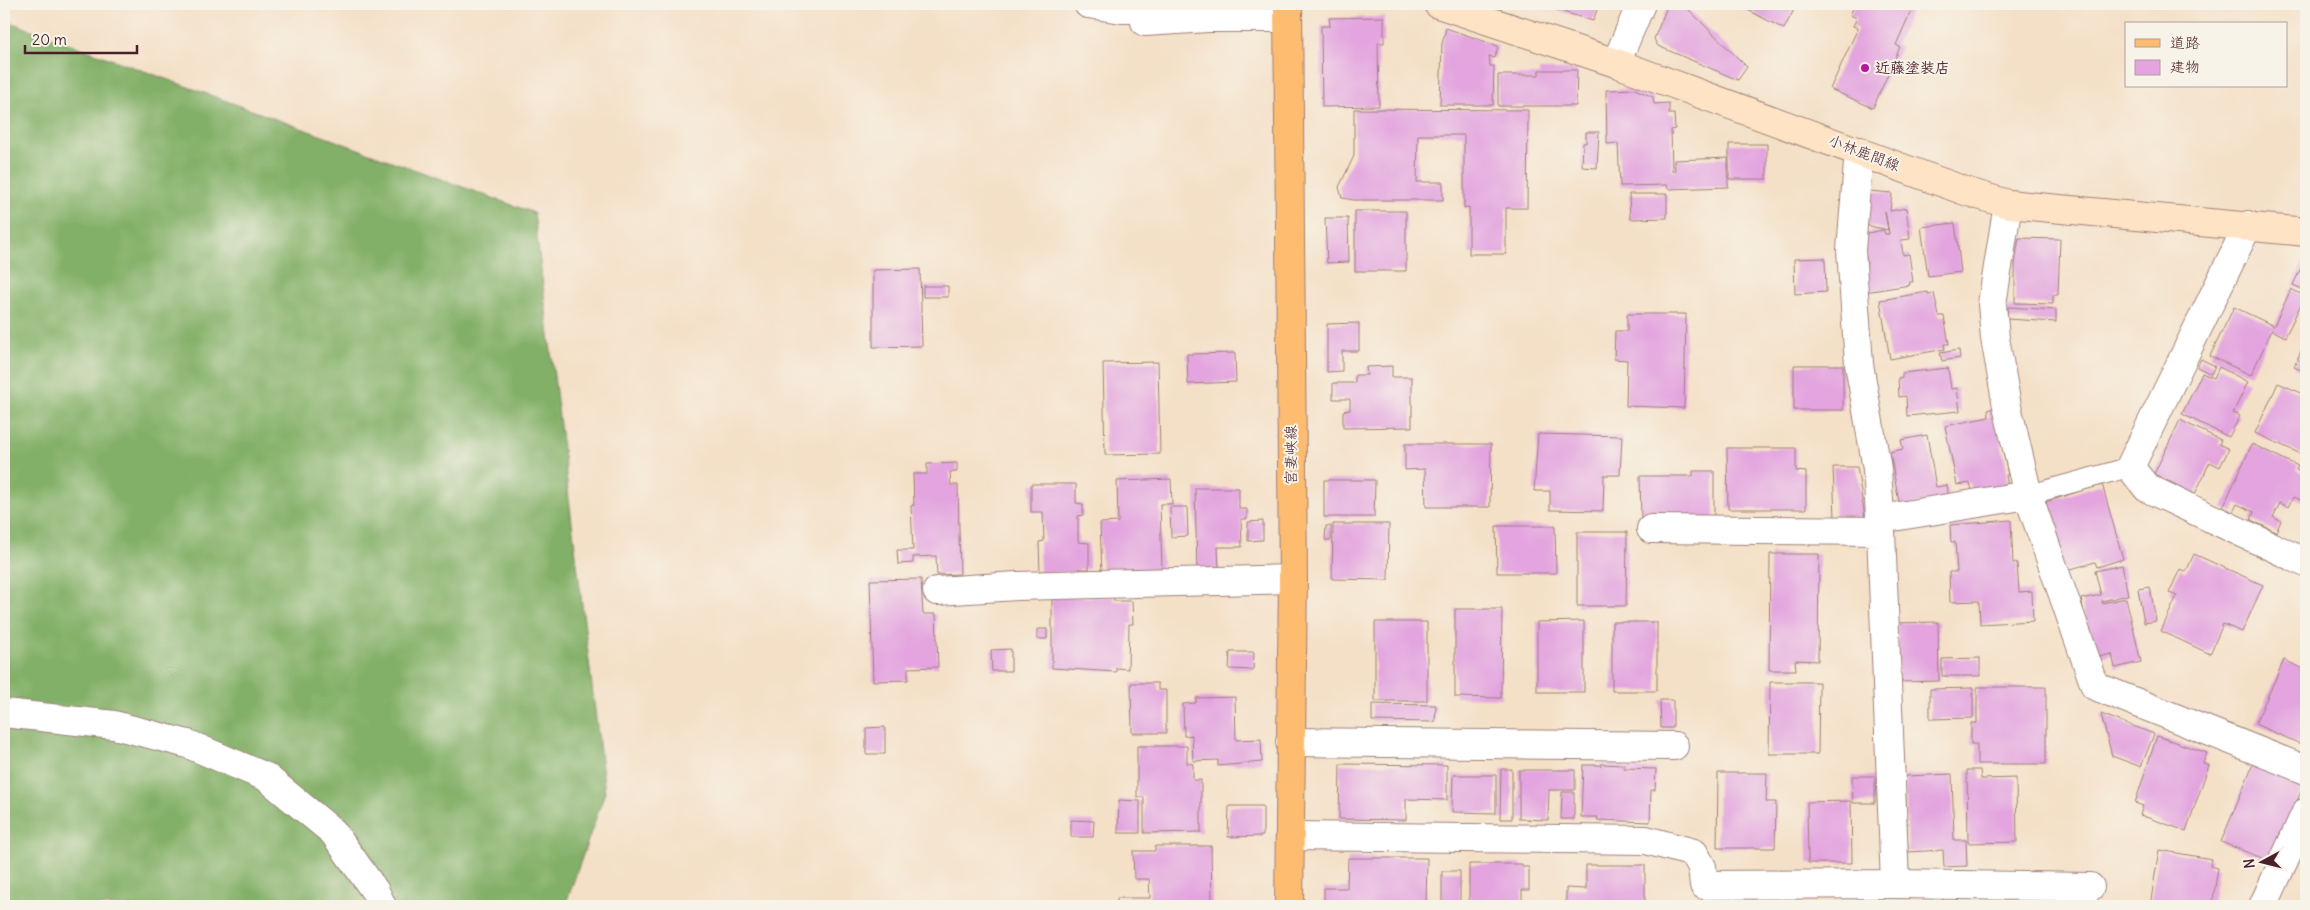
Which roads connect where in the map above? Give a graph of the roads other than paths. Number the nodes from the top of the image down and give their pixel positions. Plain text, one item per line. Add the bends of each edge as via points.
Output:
1 (1088, 4) edge
2 (1438, 4) edge
3 (1641, 4) edge
4 (1288, 11) edge
5 (1616, 63) junction
6 (1858, 151) junction
7 (2008, 204) junction
8 (2248, 225) junction
9 (2306, 232) edge
10 (2130, 467) junction
11 (2028, 495) junction
12 (1881, 525) junction
13 (1651, 530) dead end
14 (2306, 562) edge
15 (1292, 579) junction
16 (937, 591) dead end
17 (4, 713) edge
18 (1290, 742) junction
19 (1674, 746) dead end
20 (2306, 770) edge
21 (2306, 812) edge
22 (1290, 836) junction
23 (1894, 884) junction
24 (2090, 887) dead end
25 (382, 906) edge
26 (1289, 906) edge
27 (2263, 906) edge

1 - 4 street via 1145,9 1145,22
2 - 5 main road, 小林鹿間線
3 - 5 street
4 - 15 main road, 宮妻峡線
5 - 6 main road, 小林鹿間線
6 - 7 main road, 小林鹿間線
6 - 12 street via 1851,250 1859,364 1877,469
7 - 8 main road, 小林鹿間線
7 - 11 street via 1992,304 2007,406
8 - 9 main road, 小林鹿間線
8 - 10 street
10 - 11 lane
10 - 14 street via 2147,488
11 - 12 street
11 - 20 street via 2094,686
12 - 13 street
12 - 23 street
15 - 16 street
15 - 18 main road, 宮妻峡線
17 - 25 street via 114,725 188,744 266,777 333,832
18 - 19 street
18 - 22 main road, 宮妻峡線
21 - 27 street
22 - 23 street via 1646,840 1694,853 1702,866 1704,885
22 - 26 main road, 宮妻峡線
23 - 24 street

